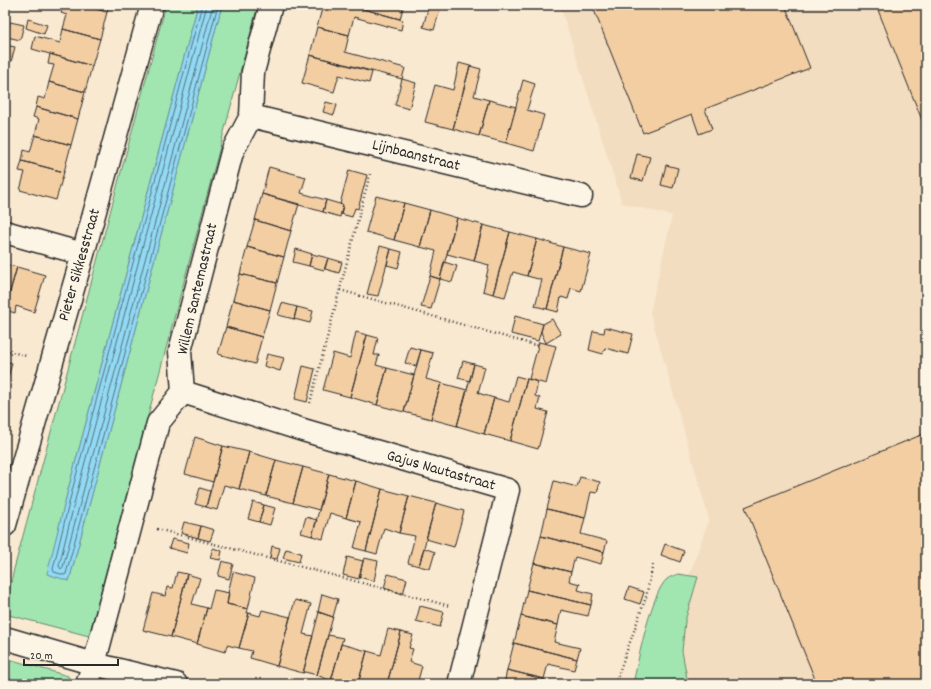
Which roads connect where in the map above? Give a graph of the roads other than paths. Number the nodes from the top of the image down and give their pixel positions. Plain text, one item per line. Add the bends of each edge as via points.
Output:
1 (152, 5) edge
2 (271, 5) edge
3 (251, 116) junction
4 (581, 196) dead end
5 (5, 232) edge
6 (83, 254) junction
7 (183, 392) junction
8 (5, 525) edge
9 (5, 638) edge
10 (91, 674) edge
11 (176, 684) edge
12 (459, 684) edge

1 - 6 street, Pieter Sikkesstraat
2 - 3 street, Willem Santemastraat via 253,72
3 - 4 street, Lijnbaanstraat
3 - 7 street, Willem Santemastraat via 232,152 180,351
5 - 6 street
6 - 8 street, Pieter Sikkesstraat
7 - 10 street via 158,424
7 - 12 street, Gajus Nautastraat via 508,490
9 - 10 street
10 - 11 street

